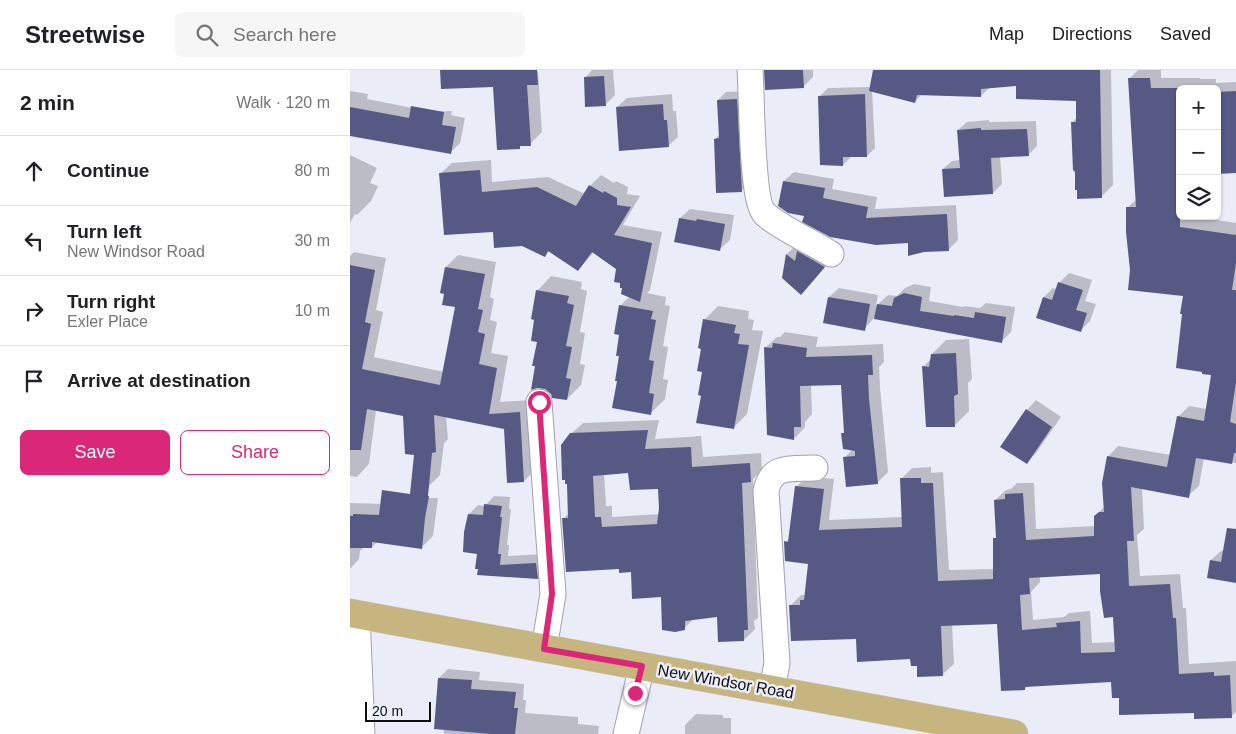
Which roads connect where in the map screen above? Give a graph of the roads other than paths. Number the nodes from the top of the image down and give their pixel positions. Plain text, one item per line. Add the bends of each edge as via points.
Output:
1 (750, 70) edge
2 (830, 254) dead end
3 (539, 402) dead end
4 (815, 468) dead end
5 (354, 613) edge
6 (544, 649) junction
7 (642, 666) junction
8 (772, 690) junction
9 (362, 734) edge
10 (626, 734) edge
11 (1014, 734) edge

1 - 2 street via 753,148 760,208 780,225
3 - 6 street via 552,594
4 - 8 street via 783,469 767,483 777,662
5 - 6 main road, New Windsor Road
5 - 9 street
6 - 7 main road, New Windsor Road
7 - 8 main road, New Windsor Road
7 - 10 street
8 - 11 main road, New Windsor Road

